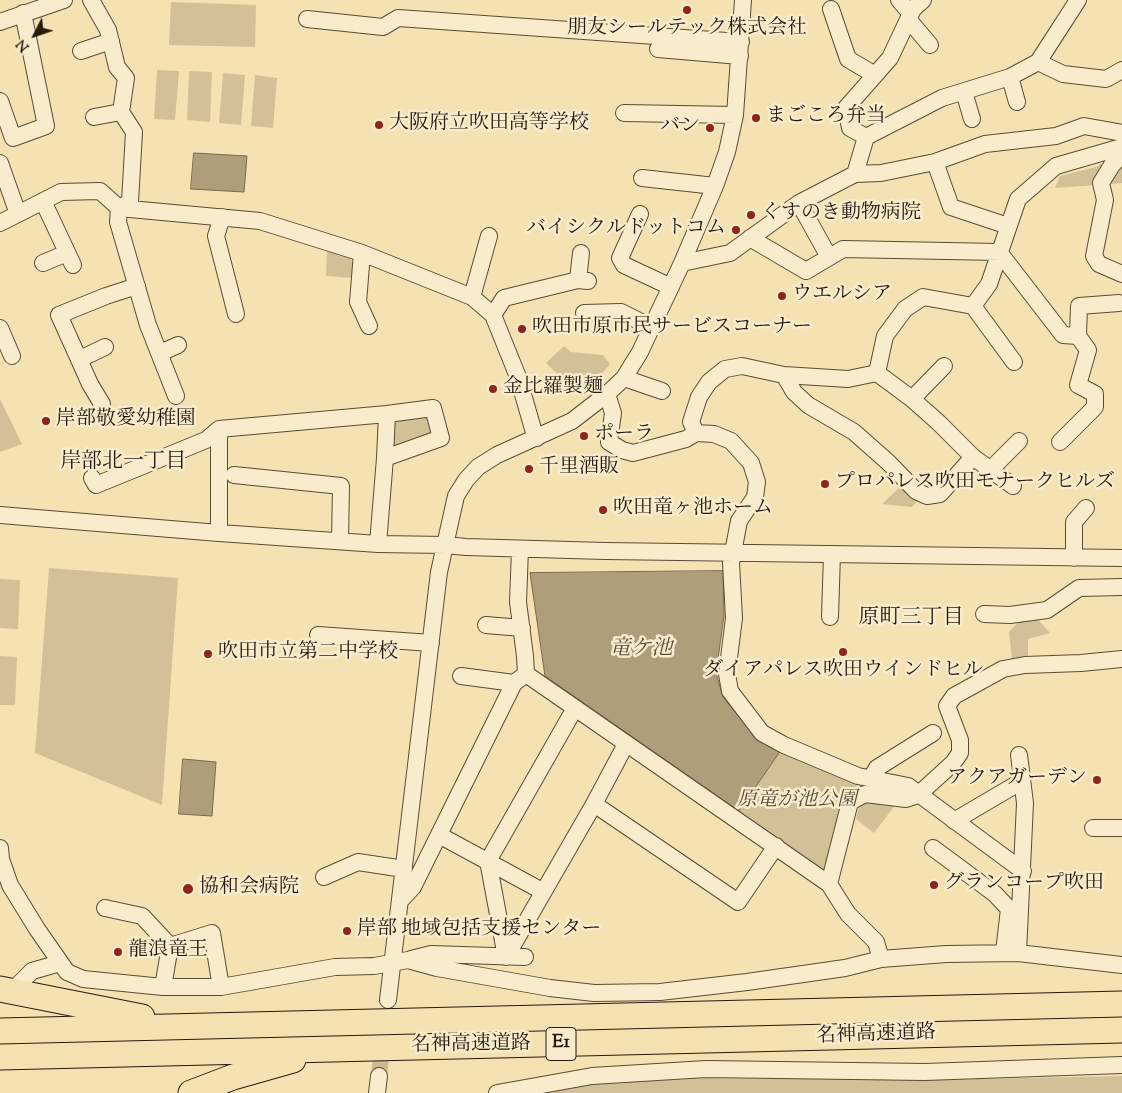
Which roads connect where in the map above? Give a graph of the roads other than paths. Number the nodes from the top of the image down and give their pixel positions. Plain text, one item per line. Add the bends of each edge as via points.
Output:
1 (64, 0) edge
2 (91, 0) edge
3 (742, 0) edge
4 (899, 0) edge
5 (923, 0) edge
6 (1078, 0) edge
7 (831, 10) dead end
8 (23, 14) junction
9 (910, 16) junction
10 (307, 20) dead end
11 (0, 22) edge
12 (111, 41) junction
13 (930, 45) dead end
14 (658, 49) dead end
15 (740, 49) junction
16 (81, 50) dead end
17 (1038, 62) junction
18 (1122, 70) edge
19 (875, 75) junction
20 (1010, 77) junction
21 (964, 92) junction
22 (0, 101) edge
23 (1017, 102) dead end
24 (121, 112) junction
25 (624, 113) dead end
26 (735, 115) junction
27 (94, 116) dead end
28 (972, 119) dead end
29 (1122, 133) edge
30 (866, 137) junction
31 (1122, 147) edge
32 (1122, 152) edge
33 (935, 162) junction
34 (0, 163) edge
35 (855, 174) junction
36 (642, 178) dead end
37 (715, 186) junction
38 (43, 202) junction
39 (799, 203) junction
40 (120, 208) junction
41 (18, 214) junction
42 (640, 214) dead end
43 (222, 217) junction
44 (0, 224) edge
45 (1008, 226) junction
46 (489, 236) dead end
47 (750, 238) junction
48 (998, 252) junction
49 (362, 253) junction
50 (581, 253) dead end
51 (829, 257) junction
52 (43, 263) dead end
53 (682, 263) junction
54 (1122, 274) edge
55 (137, 286) junction
56 (671, 287) junction
57 (472, 297) junction
58 (1119, 303) dead end
59 (973, 306) junction
60 (584, 313) dead end
61 (236, 314) dead end
62 (493, 315) junction
63 (369, 326) dead end
64 (651, 328) junction
65 (1, 332) edge
66 (1078, 336) junction
67 (178, 345) dead end
68 (105, 347) dead end
69 (160, 353) junction
70 (12, 356) dead end
71 (80, 359) junction
72 (1014, 362) dead end
73 (944, 366) dead end
74 (877, 373) junction
75 (784, 375) junction
76 (624, 378) junction
77 (662, 391) dead end
78 (607, 394) junction
79 (176, 396) dead end
80 (912, 399) junction
81 (102, 404) dead end
82 (387, 414) junction
83 (219, 429) junction
84 (696, 433) junction
85 (538, 438) junction
86 (1019, 441) dead end
87 (1060, 442) dead end
88 (973, 457) junction
89 (385, 458) junction
90 (991, 469) junction
91 (234, 475) dead end
92 (92, 478) dead end
93 (1013, 486) dead end
94 (1087, 507) dead end
95 (0, 515) edge
96 (219, 533) junction
97 (340, 541) junction
98 (378, 544) junction
99 (446, 545) junction
100 (520, 549) junction
101 (733, 552) junction
102 (832, 554) junction
103 (1074, 558) junction
104 (1122, 558) edge
105 (1122, 587) edge
106 (984, 614) dead end
107 (830, 617) dead end
108 (486, 625) dead end
109 (522, 628) junction
110 (318, 635) dead end
111 (431, 643) junction
112 (1122, 659) edge
113 (461, 676) dead end
114 (520, 679) junction
115 (575, 708) junction
116 (933, 733) dead end
117 (626, 744) junction
118 (1019, 756) dead end
119 (871, 778) junction
120 (1022, 781) junction
121 (918, 795) junction
122 (594, 804) junction
123 (954, 821) junction
124 (1093, 828) dead end
125 (1122, 828) edge
126 (439, 835) junction
127 (776, 846) junction
128 (933, 848) dead end
129 (0, 855) edge
130 (488, 861) junction
131 (404, 869) junction
132 (1022, 871) junction
133 (324, 877) dead end
134 (829, 884) junction
135 (542, 891) junction
136 (400, 901) junction
137 (105, 908) dead end
138 (170, 946) junction
139 (1011, 952) junction
140 (506, 957) junction
141 (525, 957) dead end
142 (881, 959) junction
143 (408, 960) junction
144 (60, 963) junction
145 (392, 963) junction
146 (1122, 965) edge
147 (163, 987) junction
148 (221, 987) junction
149 (6, 990) edge
150 (388, 1000) dead end
151 (1122, 1004) edge
152 (194, 1027) junction
153 (1122, 1030) edge
154 (0, 1031) edge
155 (695, 1041) junction
156 (0, 1057) edge
157 (1122, 1065) edge
158 (379, 1076) tunnel mouth
159 (191, 1093) edge
160 (377, 1093) edge
161 (497, 1093) edge

1 - 8 street
2 - 12 street
3 - 15 street
4 - 9 street
5 - 9 street
6 - 17 street
7 - 19 street via 848,59
8 - 11 street
8 - 22 street via 46,126 13,138
9 - 13 street
9 - 19 street via 890,58
10 - 15 street via 383,27 398,18
12 - 16 street
12 - 24 street via 117,67 126,78
14 - 15 street
15 - 26 street
17 - 18 street via 1063,74 1106,79
17 - 20 street
19 - 30 street via 846,108 850,128
20 - 21 street
20 - 23 street
21 - 28 street
21 - 30 street via 942,98
24 - 27 street
24 - 40 street via 134,132 130,202
25 - 26 street
26 - 37 street
29 - 33 street via 1084,126 1050,137 985,144
30 - 35 street
31 - 45 street via 1056,166 1018,199
32 - 54 street via 1101,183 1105,200 1094,256 1098,264
33 - 35 street via 882,173
33 - 45 street via 951,207
34 - 41 street
35 - 39 street
36 - 37 street
37 - 53 street
38 - 40 street via 61,192 100,191
38 - 41 street
38 - 52 street via 70,259
39 - 47 street
39 - 51 street
40 - 43 street
40 - 55 street via 118,222
41 - 44 street
42 - 56 street via 620,258 624,265
43 - 49 street via 260,221
43 - 61 street via 216,236
45 - 48 street
46 - 57 street
47 - 51 street via 806,270
47 - 53 street via 730,252
48 - 51 street via 843,249
48 - 59 street via 989,284
48 - 66 street via 1063,335
49 - 57 street
49 - 63 street via 358,302
50 - 62 street via 583,281 504,298
53 - 56 street
55 - 69 street
55 - 71 street via 59,316
56 - 64 street
57 - 62 street
58 - 66 street via 1078,306
59 - 72 street
59 - 74 street via 923,297 905,309 885,336
60 - 64 street via 620,312
62 - 85 street
64 - 76 street
65 - 70 street
66 - 87 street via 1088,350 1078,385 1095,394 1095,407
67 - 69 street
68 - 71 street
69 - 79 street
71 - 81 street
73 - 80 street
74 - 75 street via 848,379
74 - 80 street
75 - 84 street via 742,366 725,369 709,382 699,397 691,422
75 - 88 street via 794,392 808,405 854,432 916,491 928,496 940,494
76 - 77 street
76 - 78 street
78 - 84 street via 613,413 610,442 622,450 633,453 686,439
78 - 85 street via 572,421
80 - 88 street
82 - 83 street
82 - 89 street
82 - 89 street via 433,408 441,438
83 - 92 street via 206,440 96,485
83 - 96 street
84 - 101 street via 714,434 731,441 751,463 754,472 757,482 755,497 739,521
85 - 99 street via 497,455 478,467 466,480 456,496
86 - 90 street
88 - 90 street
89 - 98 street
90 - 93 street
91 - 97 street via 341,486
94 - 103 street via 1074,522
95 - 96 street
96 - 97 street
97 - 98 street
98 - 99 street
99 - 100 street
99 - 111 street via 439,572
100 - 101 street
100 - 109 street via 518,602
101 - 102 street
101 - 119 street via 734,618 727,674 730,691 762,733 821,761
102 - 103 street
102 - 107 street
103 - 104 street
105 - 106 street via 1079,588 1047,610
108 - 109 street
109 - 114 street
110 - 111 street
111 - 131 street
112 - 121 street via 1003,669 954,696 947,706 960,740 960,753
113 - 114 street
114 - 115 street
114 - 126 street
115 - 117 street
115 - 130 street
116 - 119 street via 902,744
117 - 122 street
117 - 127 street
118 - 120 street
119 - 121 street via 908,786
120 - 123 street
120 - 132 street via 1032,830
121 - 123 street
121 - 134 street via 906,799 865,794 850,802
122 - 127 street via 738,902
122 - 135 street
123 - 132 street
124 - 125 street
126 - 130 street
126 - 136 street via 413,887
127 - 134 street
128 - 139 street via 1009,908
129 - 144 street via 10,885
130 - 135 street
130 - 140 street
131 - 133 street via 358,862
131 - 136 street
132 - 139 street
134 - 142 street via 848,914 876,942
135 - 140 street
136 - 145 street
137 - 138 street via 142,916
138 - 147 street
138 - 148 street via 212,933
139 - 142 street
139 - 146 street
140 - 141 street
140 - 143 street via 431,954
142 - 143 street via 845,968 660,992 550,988
143 - 145 street
144 - 147 street via 67,972 83,979
144 - 149 street via 32,971
145 - 148 street via 334,968
145 - 150 street
147 - 148 street
149 - 152 highway
151 - 152 highway, 名神高速道路 / E1
152 - 154 highway, 名神高速道路 / E1
153 - 155 highway, 名神高速道路 / E1
155 - 156 highway, 名神高速道路 / E1
155 - 159 highway via 289,1060 233,1076
157 - 161 street via 925,1072 706,1070 592,1076
158 - 160 street

